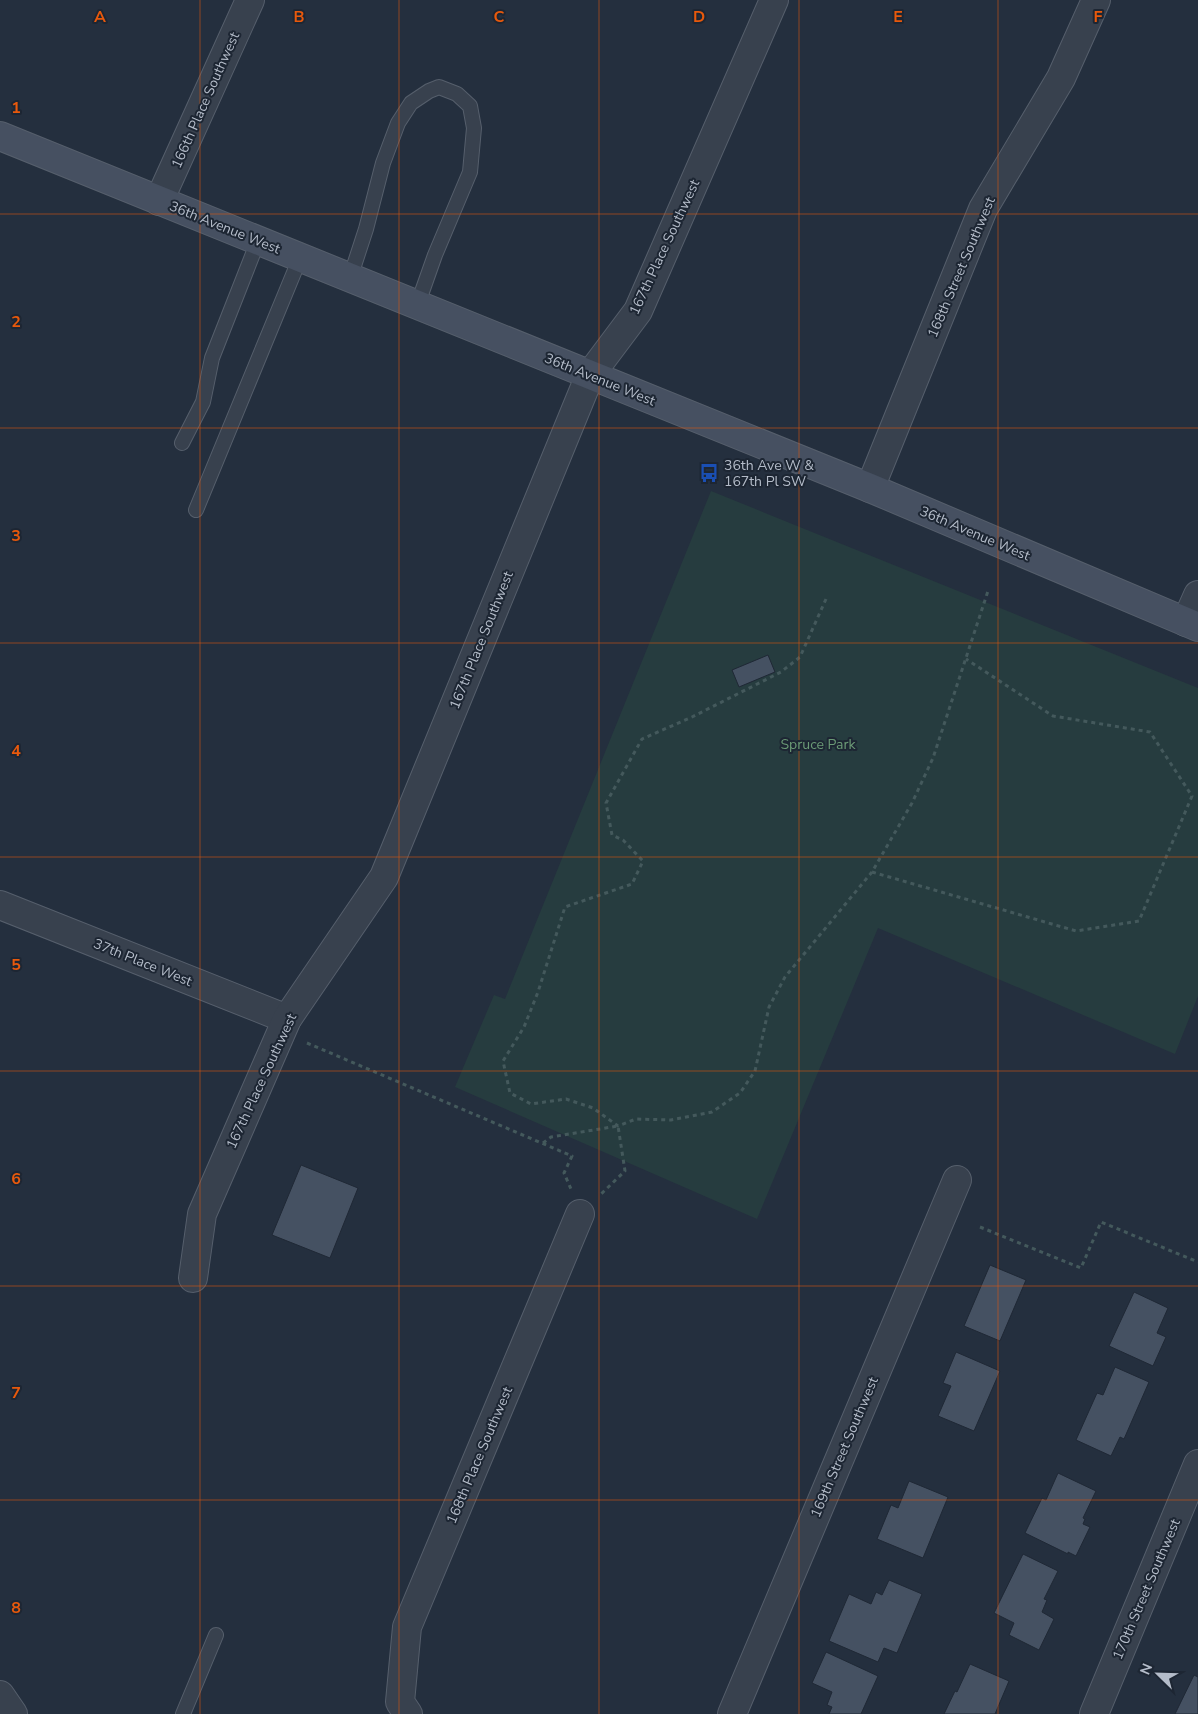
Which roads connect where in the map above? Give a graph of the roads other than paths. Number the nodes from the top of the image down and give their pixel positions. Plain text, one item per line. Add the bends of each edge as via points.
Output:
1 (250, 0) edge
2 (774, 0) edge
3 (1096, 0) edge
4 (0, 136) edge
5 (160, 201) junction
6 (258, 241) junction
7 (300, 258) junction
8 (350, 278) junction
9 (418, 306) junction
10 (590, 375) junction
11 (182, 443) dead end
12 (870, 488) junction
13 (196, 510) dead end
14 (1198, 595) edge
15 (1192, 625) edge
16 (0, 905) edge
17 (284, 1026) junction
18 (957, 1180) dead end
19 (580, 1214) road end
20 (193, 1278) dead end
21 (1198, 1466) edge
22 (216, 1635) dead end
23 (0, 1695) edge
24 (404, 1708) edge
25 (13, 1714) edge
26 (183, 1714) edge
27 (732, 1714) edge
28 (1094, 1714) edge

1 - 5 street, 166th Place Southwest
2 - 10 street, 167th Place Southwest via 638,311
3 - 12 street, 168th Street Southwest via 1061,78 983,208
4 - 5 main road, 36th Avenue West
5 - 6 main road, 36th Avenue West
6 - 7 main road, 36th Avenue West
6 - 11 lane via 212,358 203,402
7 - 8 main road, 36th Avenue West
7 - 13 lane
8 - 9 main road, 36th Avenue West
8 - 9 lane via 398,122 411,103 429,91 438,87 457,94 470,106 474,128 470,172 435,255
9 - 10 main road, 36th Avenue West
10 - 12 main road, 36th Avenue West
10 - 17 street, 167th Place Southwest via 384,877
12 - 15 main road, 36th Avenue West
14 - 15 street
16 - 17 street, 37th Place West
17 - 20 street, 167th Place Southwest via 202,1214
18 - 27 street, 169th Street Southwest
19 - 24 street, 168th Place Southwest via 406,1627
21 - 28 street, 170th Street Southwest
22 - 26 lane
23 - 25 street

